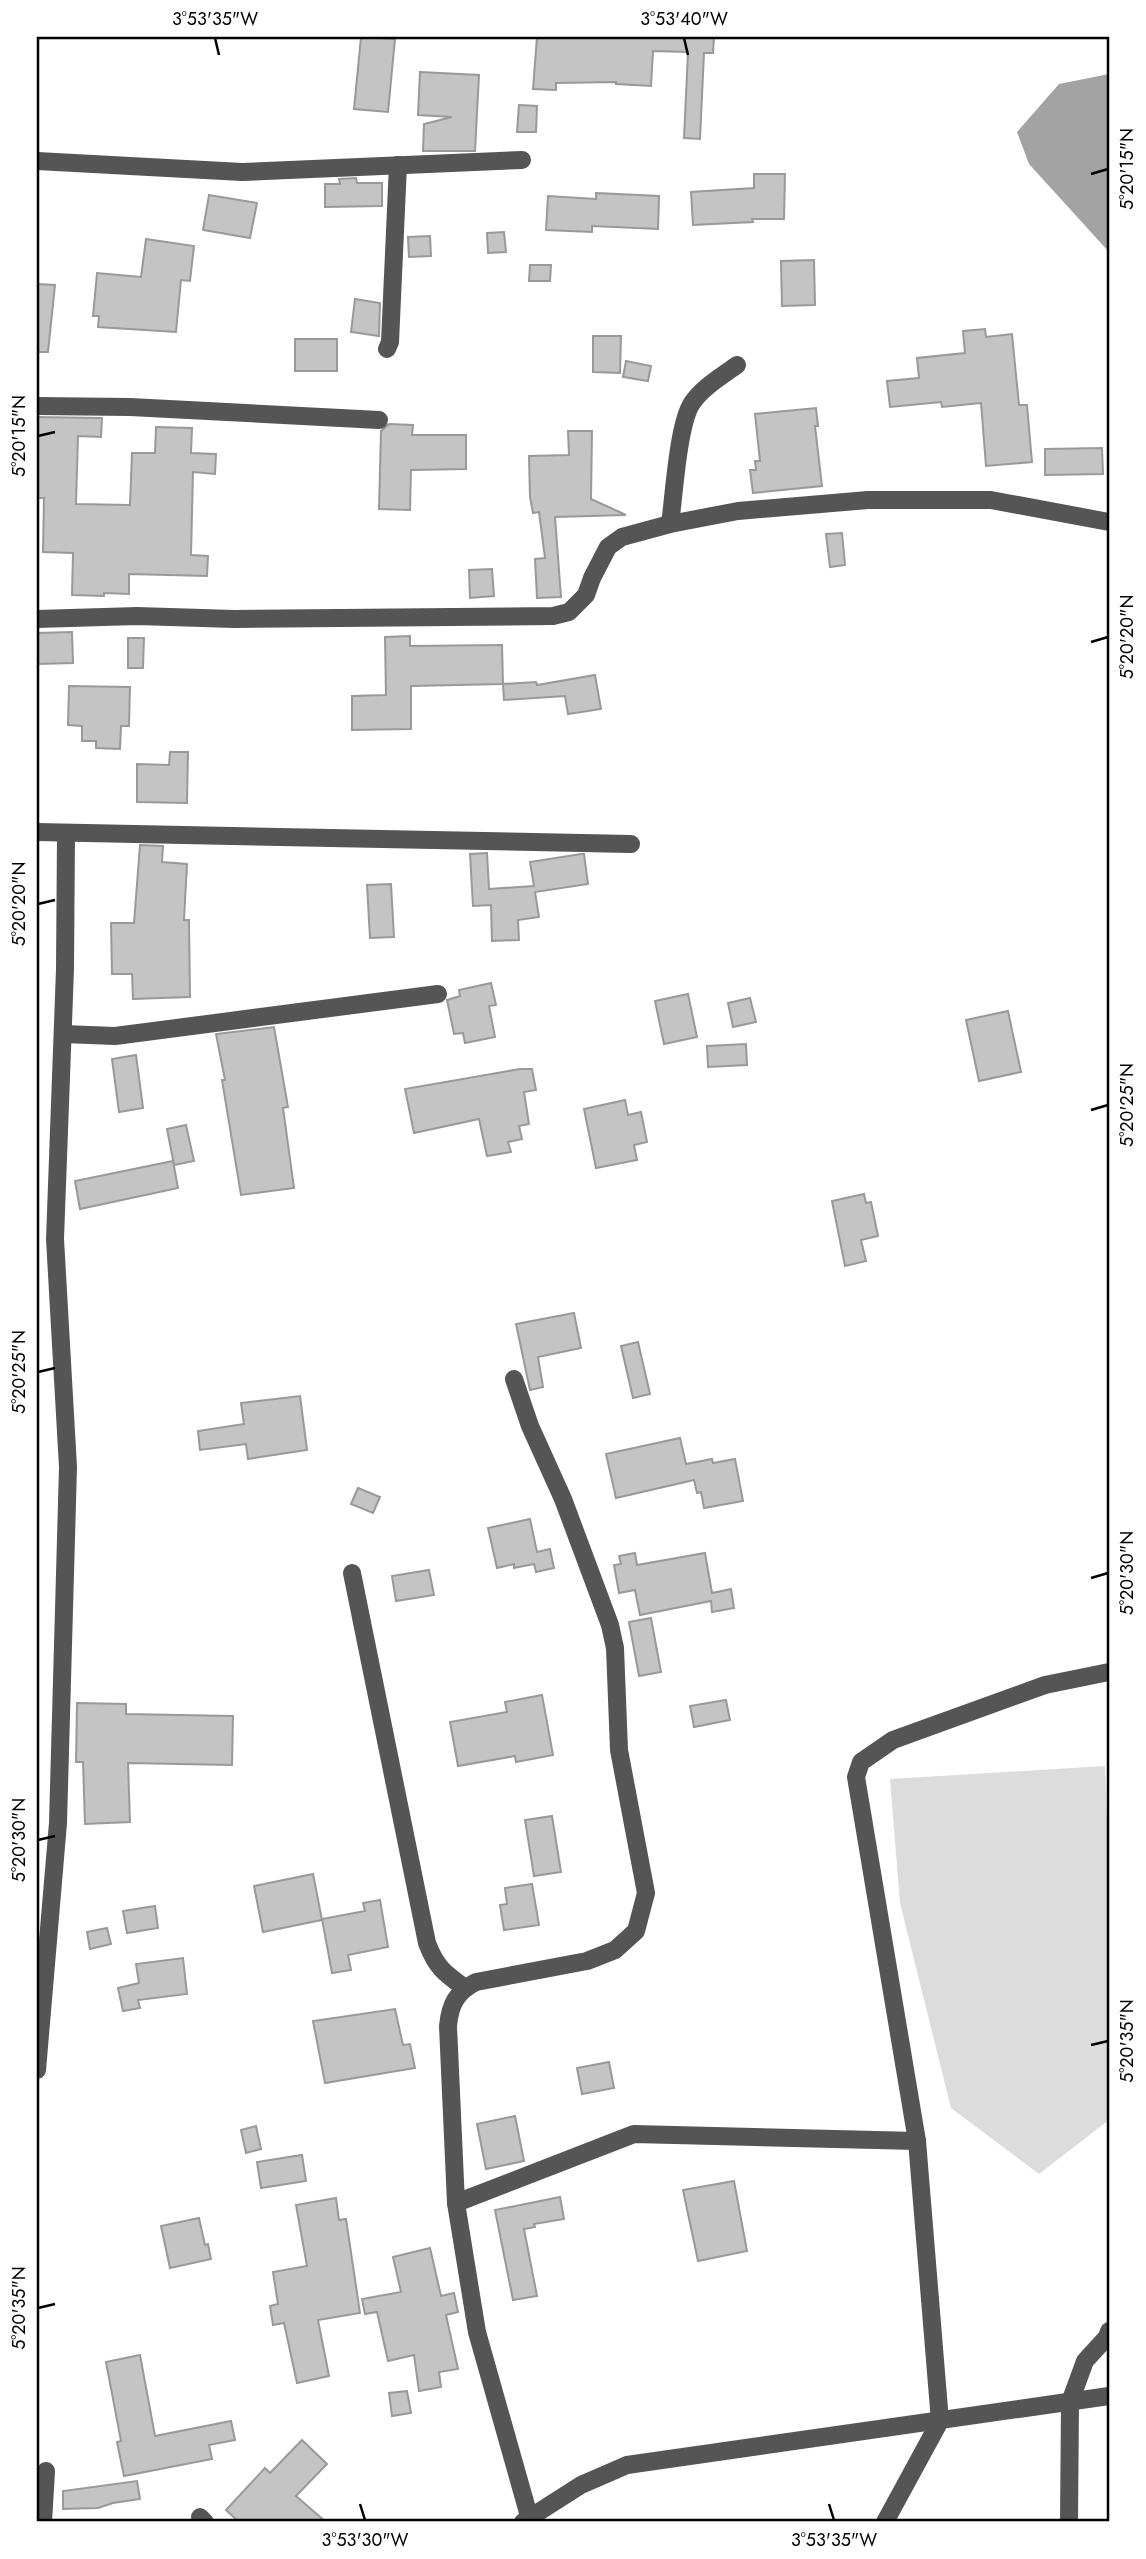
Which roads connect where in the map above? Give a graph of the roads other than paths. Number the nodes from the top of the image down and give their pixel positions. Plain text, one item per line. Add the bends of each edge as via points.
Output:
1 (522, 160) dead end
2 (37, 161) edge
3 (398, 165) junction
4 (387, 349) dead end
5 (737, 365) dead end
6 (37, 406) edge
7 (379, 420) dead end
8 (1109, 522) edge
9 (670, 524) junction
10 (37, 619) edge
11 (37, 832) edge
12 (66, 833) junction
13 (631, 844) dead end
14 (438, 994) dead end
15 (63, 1034) junction
16 (514, 1379) dead end
17 (352, 1573) dead end
18 (1109, 1672) edge
19 (466, 1987) junction
20 (37, 2070) edge
21 (917, 2141) junction
22 (456, 2203) junction
23 (1109, 2331) edge
24 (1109, 2396) edge
25 (1070, 2402) junction
26 (940, 2421) junction
27 (46, 2470) dead end
28 (526, 2519) edge
29 (43, 2522) edge
30 (885, 2522) edge
31 (1069, 2522) edge

1 - 3 street
2 - 3 street via 243,172
3 - 4 street
5 - 9 street via 705,388 684,418
6 - 7 street
8 - 9 street via 991,500 895,500 738,512
9 - 10 street via 622,537 608,547 586,595 569,612 553,616
11 - 12 street
12 - 13 street
12 - 15 street
14 - 15 street via 152,1032
15 - 20 street via 55,1239 68,1467 58,1823
16 - 19 street via 610,1625 619,1750 646,1893 636,1931 615,1950 587,1961 485,1979
17 - 19 street via 427,1943 434,1963
18 - 21 street via 1009,1697 893,1740 861,1762 856,1777
19 - 22 street via 450,2010 448,2026
21 - 22 street via 634,2134
21 - 26 street
22 - 28 street via 477,2332
23 - 25 street via 1085,2361
24 - 25 street
25 - 26 street
25 - 31 street
26 - 28 street via 627,2465 581,2485
26 - 30 street
27 - 29 street

